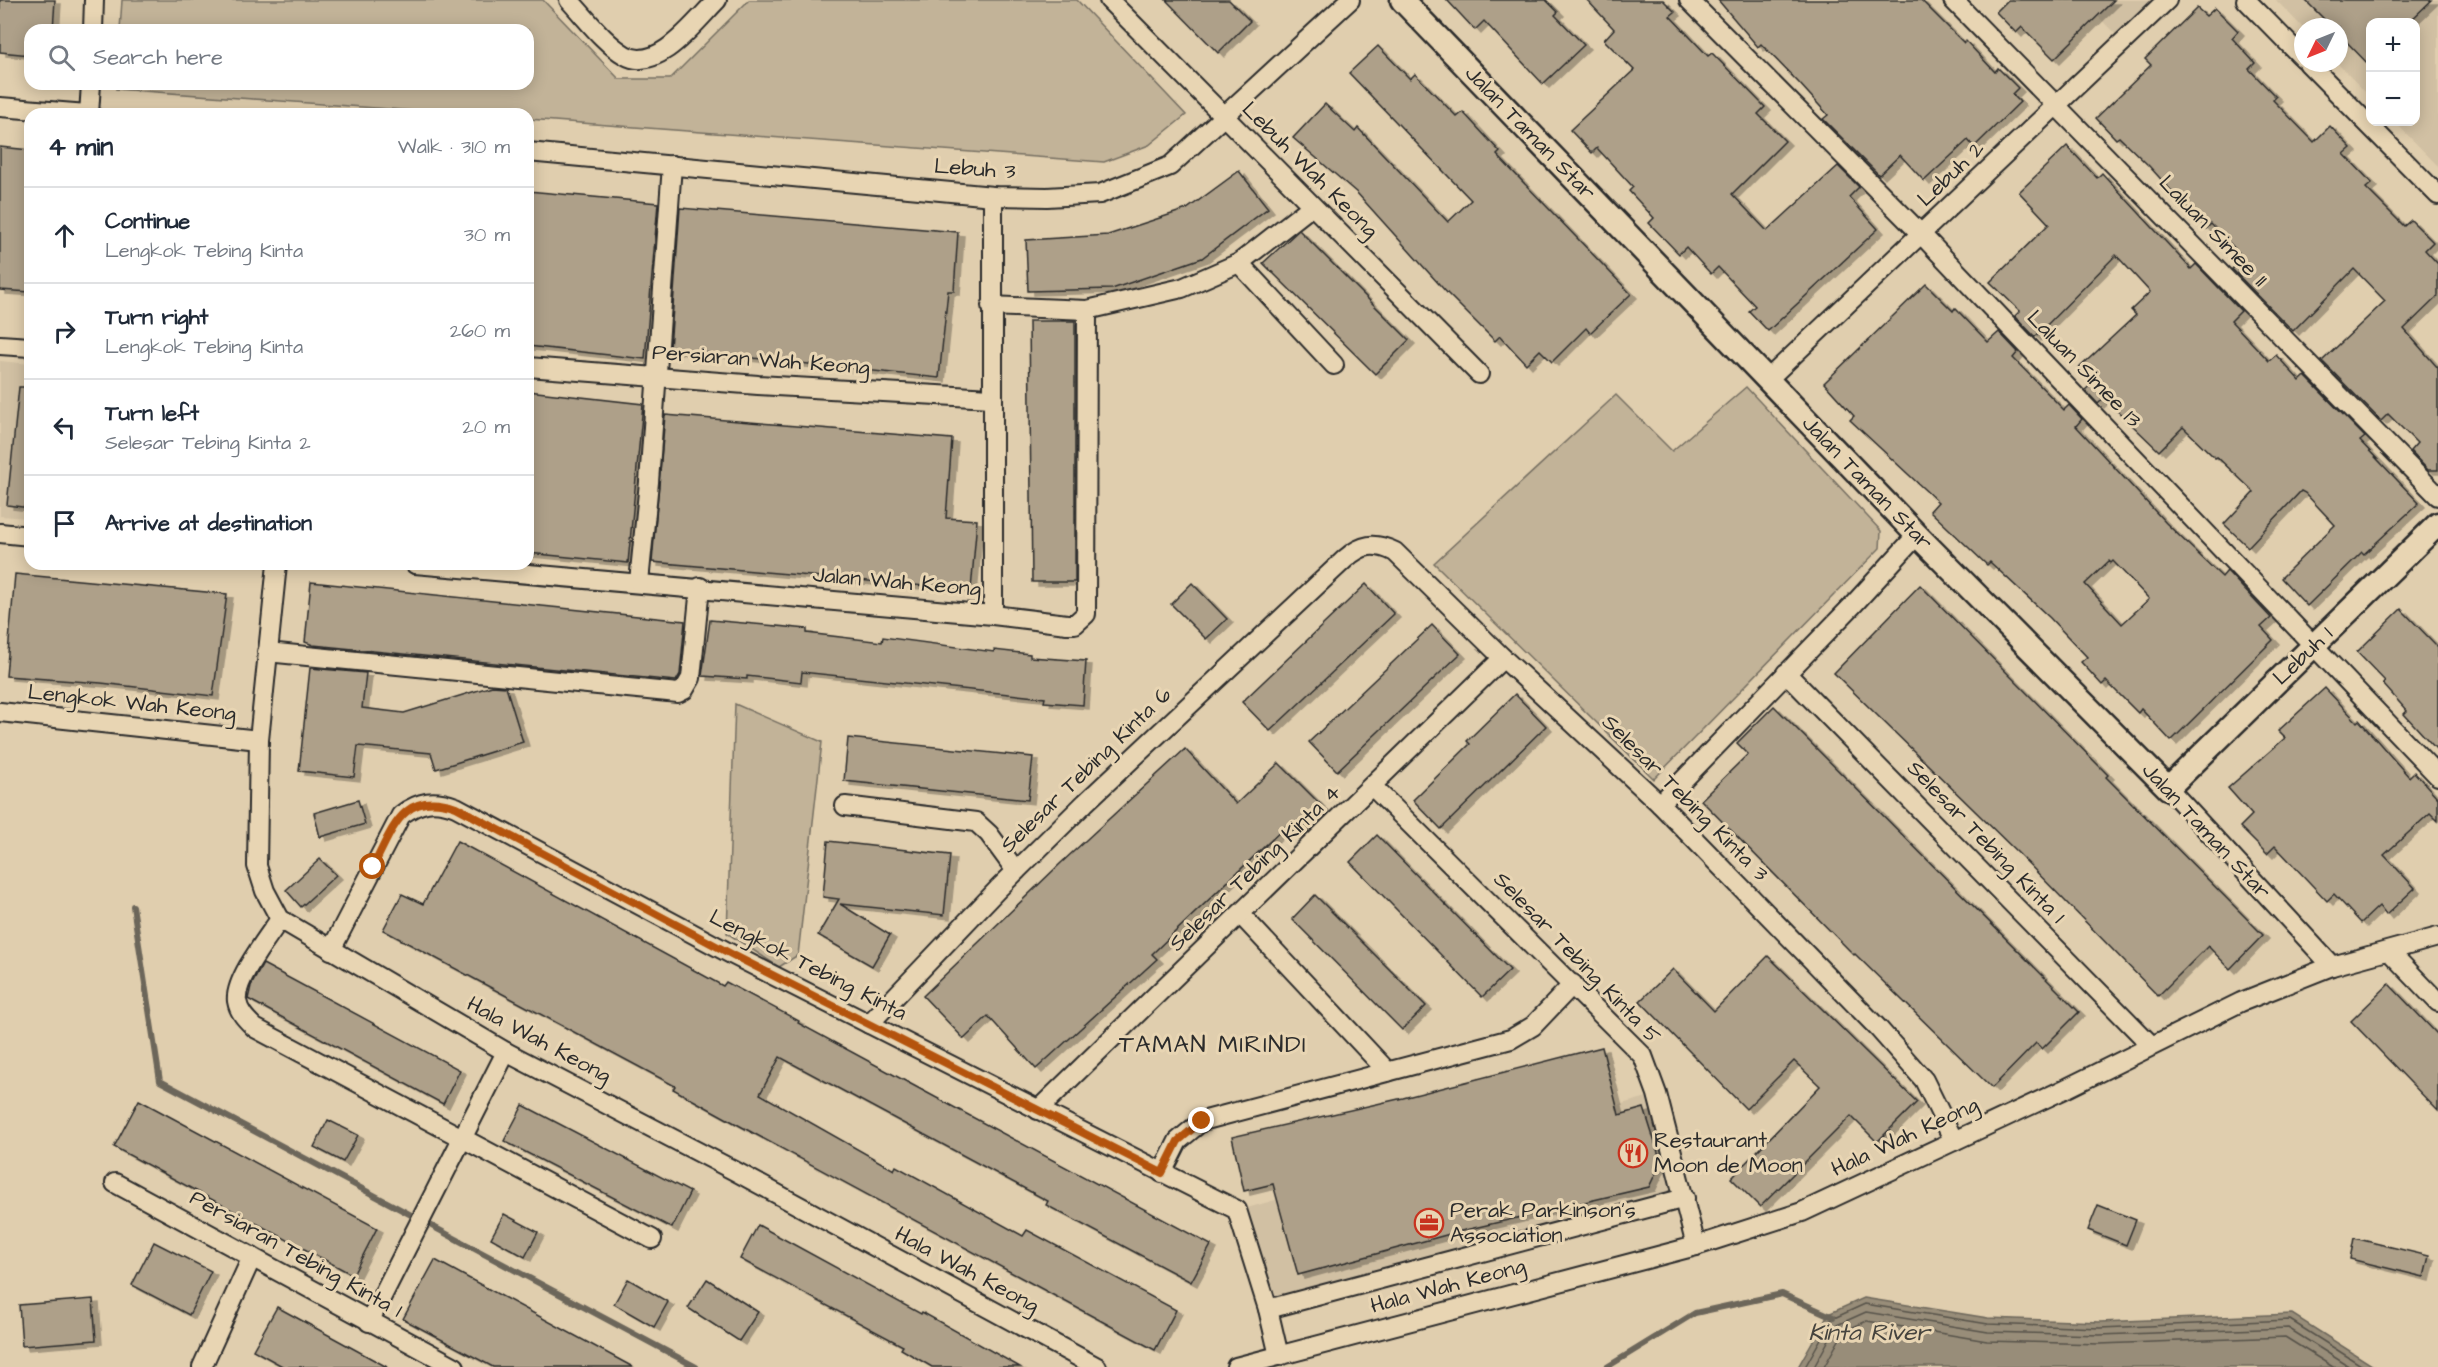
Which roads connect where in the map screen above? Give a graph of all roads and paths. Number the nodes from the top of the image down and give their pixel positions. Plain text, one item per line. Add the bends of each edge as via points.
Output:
1 (94, 0) edge
2 (569, 0) edge
3 (717, 0) edge
4 (1109, 0) edge
5 (1350, 0) edge
6 (1402, 0) edge
7 (1689, 0) edge
8 (1953, 0) edge
9 (2167, 0) edge
10 (2246, 0) edge
11 (93, 24) edge
12 (2294, 49) edge
13 (2317, 72) edge
14 (90, 90) edge
15 (2056, 105) junction
16 (0, 107) edge
17 (89, 108) edge
18 (24, 109) edge
19 (1225, 119) junction
20 (534, 153) edge
21 (672, 165) junction
22 (2438, 195) edge
23 (993, 196) junction
24 (1312, 206) junction
25 (1922, 235) junction
26 (1239, 263) junction
27 (991, 306) junction
28 (1087, 310) junction
29 (0, 345) edge
30 (24, 347) edge
31 (1334, 365) dead end
32 (534, 368) edge
33 (1479, 374) dead end
34 (656, 378) junction
35 (1767, 380) junction
36 (991, 398) junction
37 (2438, 496) edge
38 (2438, 524) edge
39 (0, 533) edge
40 (24, 535) edge
41 (1917, 535) junction
42 (1345, 560) joint
43 (276, 570) edge
44 (490, 570) edge
45 (639, 582) junction
46 (700, 587) junction
47 (993, 615) junction
48 (2315, 645) junction
49 (267, 652) junction
50 (1503, 658) junction
51 (1786, 674) junction
52 (0, 712) edge
53 (259, 740) junction
54 (2438, 776) edge
55 (1373, 787) junction
56 (2168, 788) junction
57 (1660, 804) junction
58 (845, 806) dead end
59 (1016, 871) junction
60 (1241, 915) junction
61 (280, 919) junction
62 (2438, 937) edge
63 (331, 950) junction
64 (2390, 952) junction
65 (2332, 966) junction
66 (1573, 984) junction
67 (2438, 1002) edge
68 (869, 1024) junction
69 (2151, 1045) junction
70 (506, 1052) junction
71 (1388, 1072) junction
72 (1038, 1110) junction
73 (463, 1136) junction
74 (1954, 1141) junction
75 (1162, 1173) junction
76 (115, 1183) dead end
77 (1684, 1198) junction
78 (652, 1239) dead end
79 (1696, 1246) junction
80 (252, 1257) junction
81 (1268, 1309) junction
82 (369, 1322) junction
83 (1279, 1356) junction
84 (202, 1367) edge
85 (455, 1367) edge
86 (1097, 1367) edge
87 (1236, 1367) edge

1 - 11 street
2 - 3 street via 618,50 626,56 647,60 665,51
4 - 19 street, Lebuh Wah Keong
5 - 19 street, Lebuh 3
6 - 35 street, Jalan Taman Star
7 - 25 street, Laluan Simee 13
8 - 15 street, Laluan Simee 11
9 - 15 street, Lebuh 2
10 - 12 street
13 - 22 street
14 - 17 street
15 - 25 street, Lebuh 2
15 - 37 street, Laluan Simee 11
16 - 18 street
19 - 23 street, Lebuh 3 via 1170,166 1100,194
19 - 24 street, Lebuh Wah Keong
20 - 21 street, Lebuh 3
21 - 23 street, Lebuh 3
21 - 34 street
23 - 27 street, Jalan Wah Keong
24 - 26 street
24 - 33 street, Lebuh Wah Keong
25 - 35 street, Lebuh 2
25 - 48 street, Laluan Simee 13
26 - 28 street via 1182,288
26 - 31 street
27 - 28 street
27 - 36 street, Jalan Wah Keong
28 - 47 street via 1086,614 1075,624
29 - 30 street
32 - 34 street, Persiaran Wah Keong
34 - 36 street, Persiaran Wah Keong
34 - 45 street
35 - 41 street, Jalan Taman Star
36 - 47 street, Jalan Wah Keong
38 - 48 street, Lebuh 1
39 - 40 street
41 - 51 street
41 - 56 street, Jalan Taman Star
42 - 50 street, Selesar Tebing Kinta 3 via 1357,548 1369,544 1395,552
42 - 59 street, Selesar Tebing Kinta 6
43 - 49 street
44 - 45 street, Jalan Wah Keong
45 - 46 street, Jalan Wah Keong
46 - 47 street, Jalan Wah Keong
46 - 49 street via 691,678 678,693
48 - 54 street, Laluan Simee 13
48 - 56 street, Lebuh 1
49 - 53 street
50 - 55 street, Selesar Tebing Kinta 4
50 - 57 street, Selesar Tebing Kinta 3
51 - 57 street
51 - 69 street, Selesar Tebing Kinta 1
52 - 53 street, Lengkok Wah Keong
53 - 61 street via 257,866
55 - 60 street, Selesar Tebing Kinta 4
55 - 66 street, Selesar Tebing Kinta 5
56 - 65 street, Jalan Taman Star
57 - 74 street, Selesar Tebing Kinta 3 via 1924,1080
58 - 59 street via 976,822
59 - 68 street, Selesar Tebing Kinta 6
60 - 71 street
60 - 72 street, Selesar Tebing Kinta 4
61 - 63 street, Hala Wah Keong
61 - 73 street via 244,974 236,999 241,1013 255,1028
62 - 64 street, Hala Wah Keong
63 - 68 street, Lengkok Tebing Kinta via 401,815 413,806 442,802
63 - 70 street, Hala Wah Keong
64 - 65 street, Hala Wah Keong
64 - 67 street
65 - 69 street, Hala Wah Keong via 2241,1002
66 - 71 street via 1523,1034
66 - 77 street, Selesar Tebing Kinta 5 via 1646,1062
68 - 72 street, Lengkok Tebing Kinta
69 - 74 street, Hala Wah Keong
70 - 73 street
70 - 86 street, Hala Wah Keong
71 - 75 street via 1202,1121 1178,1141
72 - 75 street, Lengkok Tebing Kinta
73 - 78 street
73 - 82 street
74 - 79 street, Hala Wah Keong via 1802,1212
75 - 81 street, Lengkok Tebing Kinta via 1237,1210
76 - 80 street, Persiaran Tebing Kinta 1
77 - 79 street, Selesar Tebing Kinta 5
77 - 81 street
79 - 83 street, Hala Wah Keong
80 - 82 street, Persiaran Tebing Kinta 1
80 - 84 street
81 - 83 street, Lengkok Tebing Kinta
82 - 85 street, Persiaran Tebing Kinta 1
83 - 87 street, Hala Wah Keong

